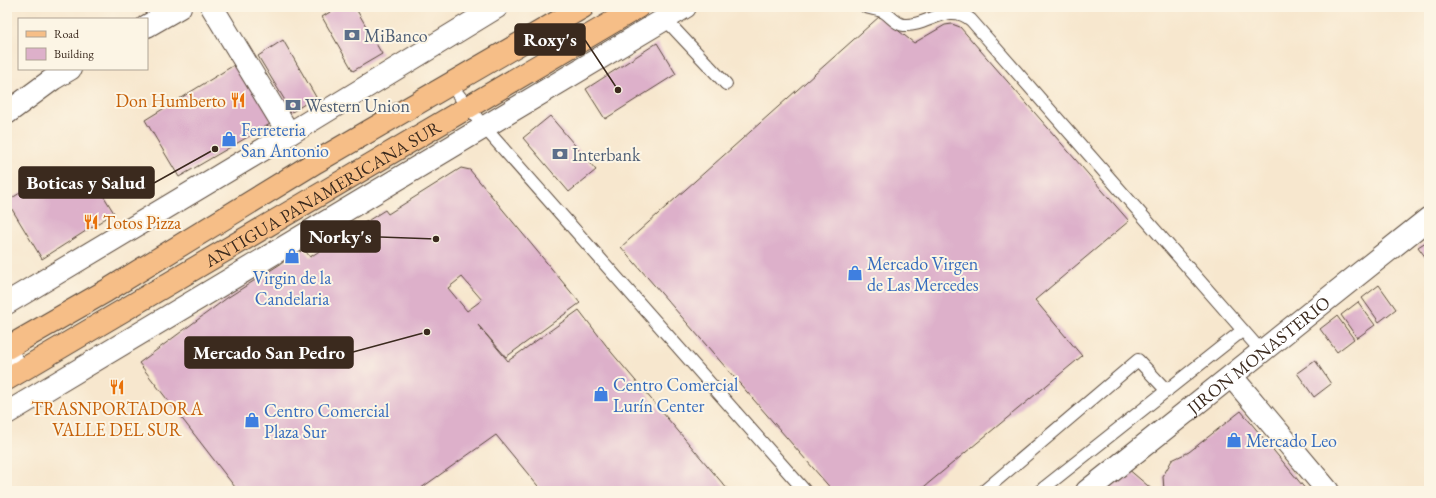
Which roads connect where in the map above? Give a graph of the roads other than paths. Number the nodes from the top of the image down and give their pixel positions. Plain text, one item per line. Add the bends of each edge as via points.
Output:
1 (180, 7) edge
2 (212, 7) edge
3 (497, 7) edge
4 (583, 7) edge
5 (638, 7) edge
6 (685, 7) edge
7 (866, 7) edge
8 (665, 18) junction
9 (148, 25) edge
10 (68, 70) edge
11 (449, 83) junction
12 (726, 84) dead end
13 (469, 107) junction
14 (7, 113) edge
15 (484, 126) junction
16 (289, 134) junction
17 (1429, 218) edge
18 (12, 300) edge
19 (1243, 330) junction
20 (7, 348) edge
21 (1262, 352) junction
22 (11, 368) edge
23 (1232, 377) junction
24 (1167, 391) junction
25 (7, 413) edge
26 (804, 491) edge
27 (984, 491) edge
28 (1040, 491) edge
29 (1087, 491) edge
30 (1328, 491) edge

1 - 9 street
2 - 16 street
3 - 16 street
4 - 11 main road, ANTIGUA PANAMERICANA SUR
5 - 13 main road, ANTIGUA PANAMERICANA SUR
6 - 8 street
7 - 19 lane via 884,12 897,24 906,25 951,13 964,14
8 - 12 lane
8 - 15 street
10 - 14 street
11 - 13 lane
11 - 20 main road, ANTIGUA PANAMERICANA SUR via 106,291
13 - 15 lane
13 - 22 main road, ANTIGUA PANAMERICANA SUR
15 - 25 street via 307,235
15 - 26 lane
16 - 18 street
17 - 21 street, JIRON MONASTERIO
19 - 21 lane
19 - 24 lane
21 - 23 street, JIRON MONASTERIO
23 - 29 street, JIRON MONASTERIO
23 - 30 street
24 - 27 lane via 1138,360
24 - 28 lane

